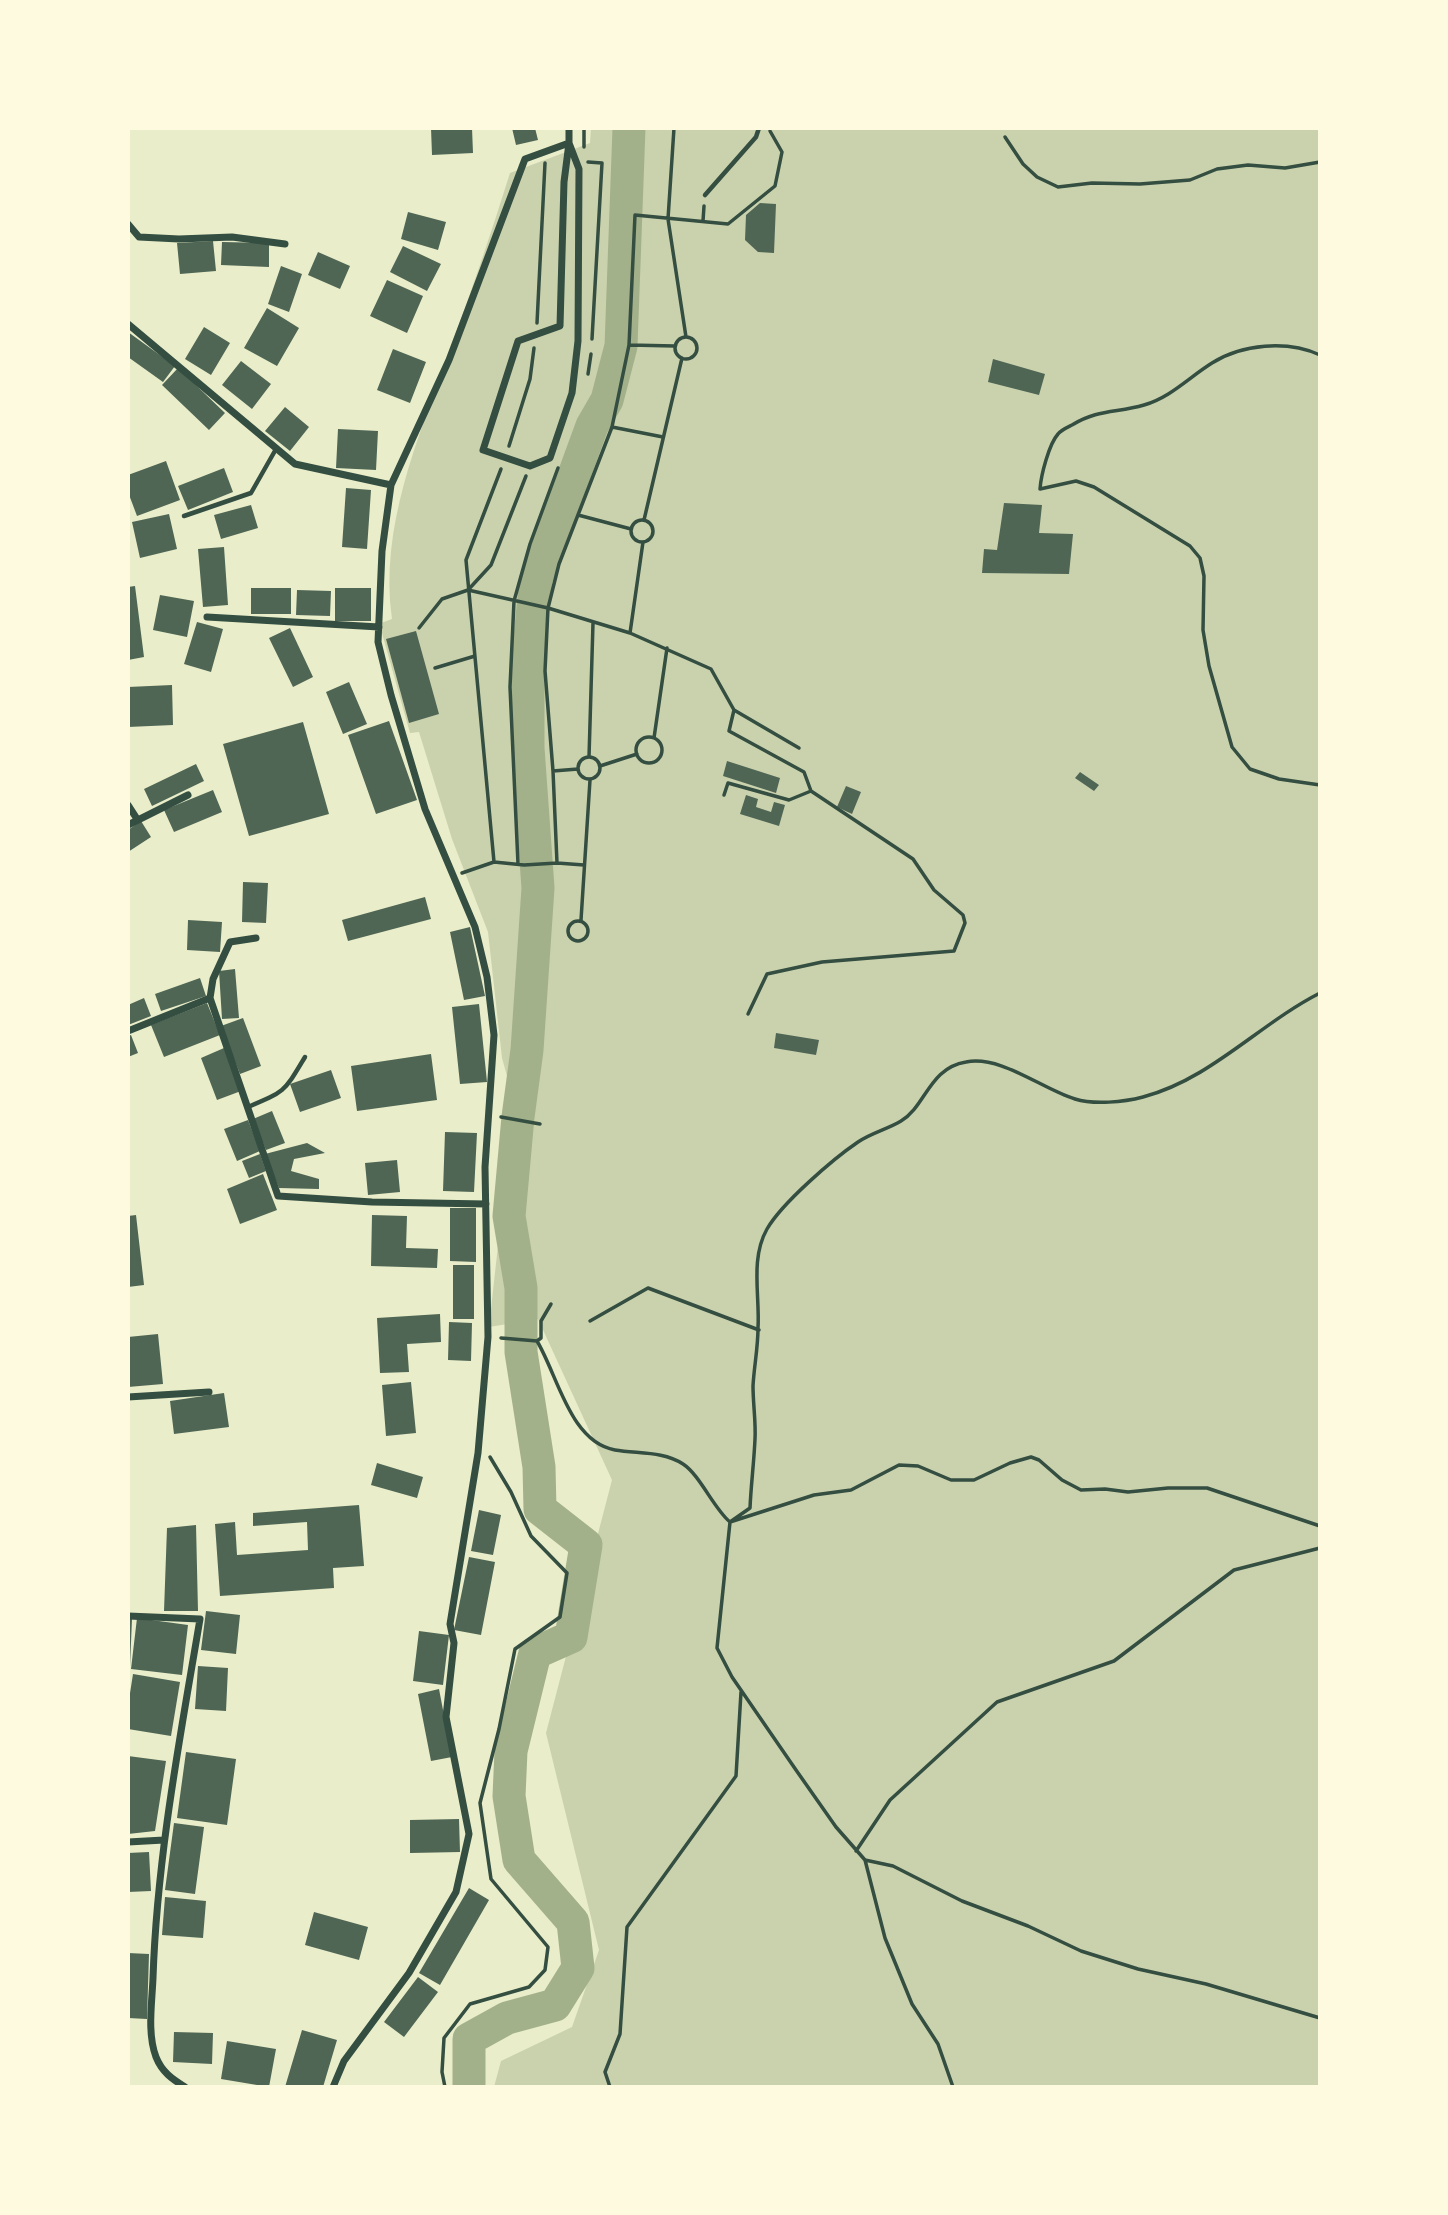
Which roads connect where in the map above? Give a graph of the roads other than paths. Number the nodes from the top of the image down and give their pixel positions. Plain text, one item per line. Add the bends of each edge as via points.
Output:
1 (569, 128) edge
2 (759, 128) edge
3 (569, 143) junction
4 (705, 195) road end
5 (128, 224) edge
6 (285, 244) dead end
7 (128, 324) edge
8 (276, 449) junction
9 (391, 485) junction
10 (184, 516) dead end
11 (207, 617) dead end
12 (379, 627) junction
13 (188, 795) dead end
14 (128, 804) edge
15 (136, 819) junction
16 (128, 825) edge
17 (256, 938) dead end
18 (210, 998) junction
19 (128, 1031) edge
20 (305, 1057) dead end
21 (247, 1107) junction
22 (486, 1204) junction
23 (209, 1392) dead end
24 (128, 1397) edge
25 (128, 1616) edge
26 (164, 1840) junction
27 (128, 1842) edge
28 (184, 2087) edge
29 (333, 2087) edge

1 - 3 street
2 - 4 lane
3 - 3 street via 579,169 579,307 572,393 550,457 530,466 483,450 518,341 560,326
3 - 9 street via 525,159 449,360
5 - 6 street via 139,237 232,237
7 - 8 street
8 - 9 street via 295,464
8 - 10 lane via 251,494
9 - 12 street
11 - 12 street
12 - 22 street via 378,642 425,809 475,927 487,977 494,1035
13 - 15 street
14 - 15 street
15 - 16 street
17 - 18 street via 230,942 213,979
18 - 19 street
18 - 21 street
20 - 21 lane via 281,1093
21 - 22 street via 278,1196
22 - 29 street via 488,1337 479,1438 450,1624 454,1643 446,1717 469,1834 456,1892 409,1973 344,2061
23 - 24 street
25 - 26 street via 200,1619
26 - 27 street
26 - 28 street via 151,2027 156,2056 168,2077

